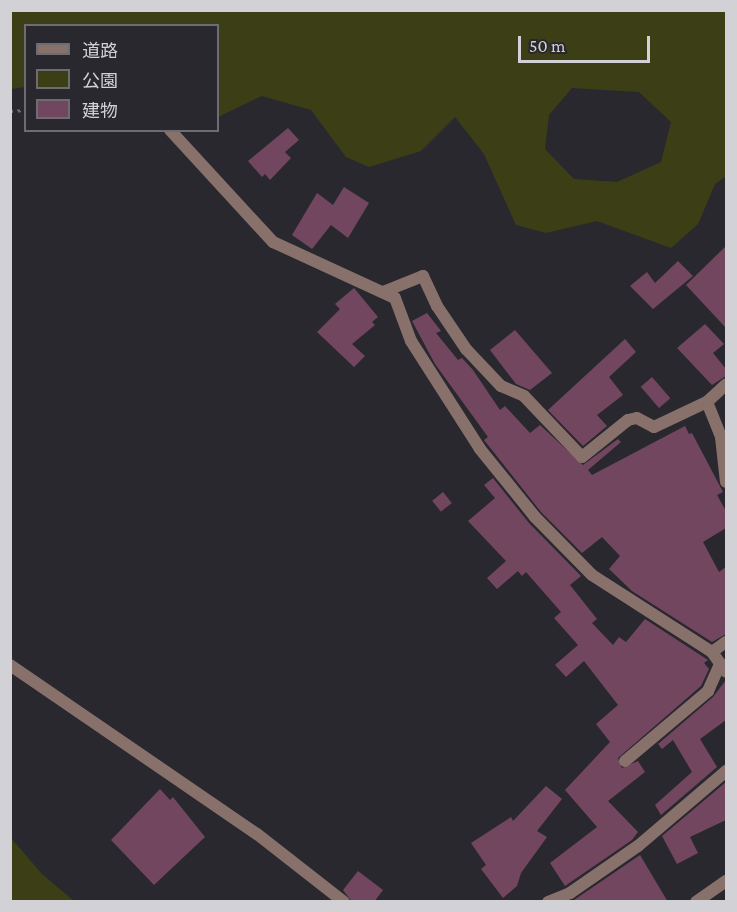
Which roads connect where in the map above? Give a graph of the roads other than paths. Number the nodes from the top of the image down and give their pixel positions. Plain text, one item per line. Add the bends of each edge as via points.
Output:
1 (172, 132) edge
2 (383, 292) junction
3 (726, 384) edge
4 (707, 402) junction
5 (726, 482) edge
6 (726, 642) edge
7 (712, 652) junction
8 (10, 665) edge
9 (723, 668) edge
10 (625, 761) dead end
11 (726, 771) edge
12 (726, 881) edge
13 (344, 902) edge
14 (548, 902) edge
15 (696, 902) edge

1 - 2 street via 273,242
2 - 4 street via 423,276 437,306 466,349 501,386 524,396 582,457 628,420 637,418 654,427
2 - 7 street via 395,298 411,341 480,449 536,517 592,575
3 - 4 street
4 - 5 street via 721,437
6 - 7 street
7 - 9 street
8 - 13 street via 257,834
9 - 10 street via 708,691
11 - 14 street via 638,846 570,893
12 - 15 street

